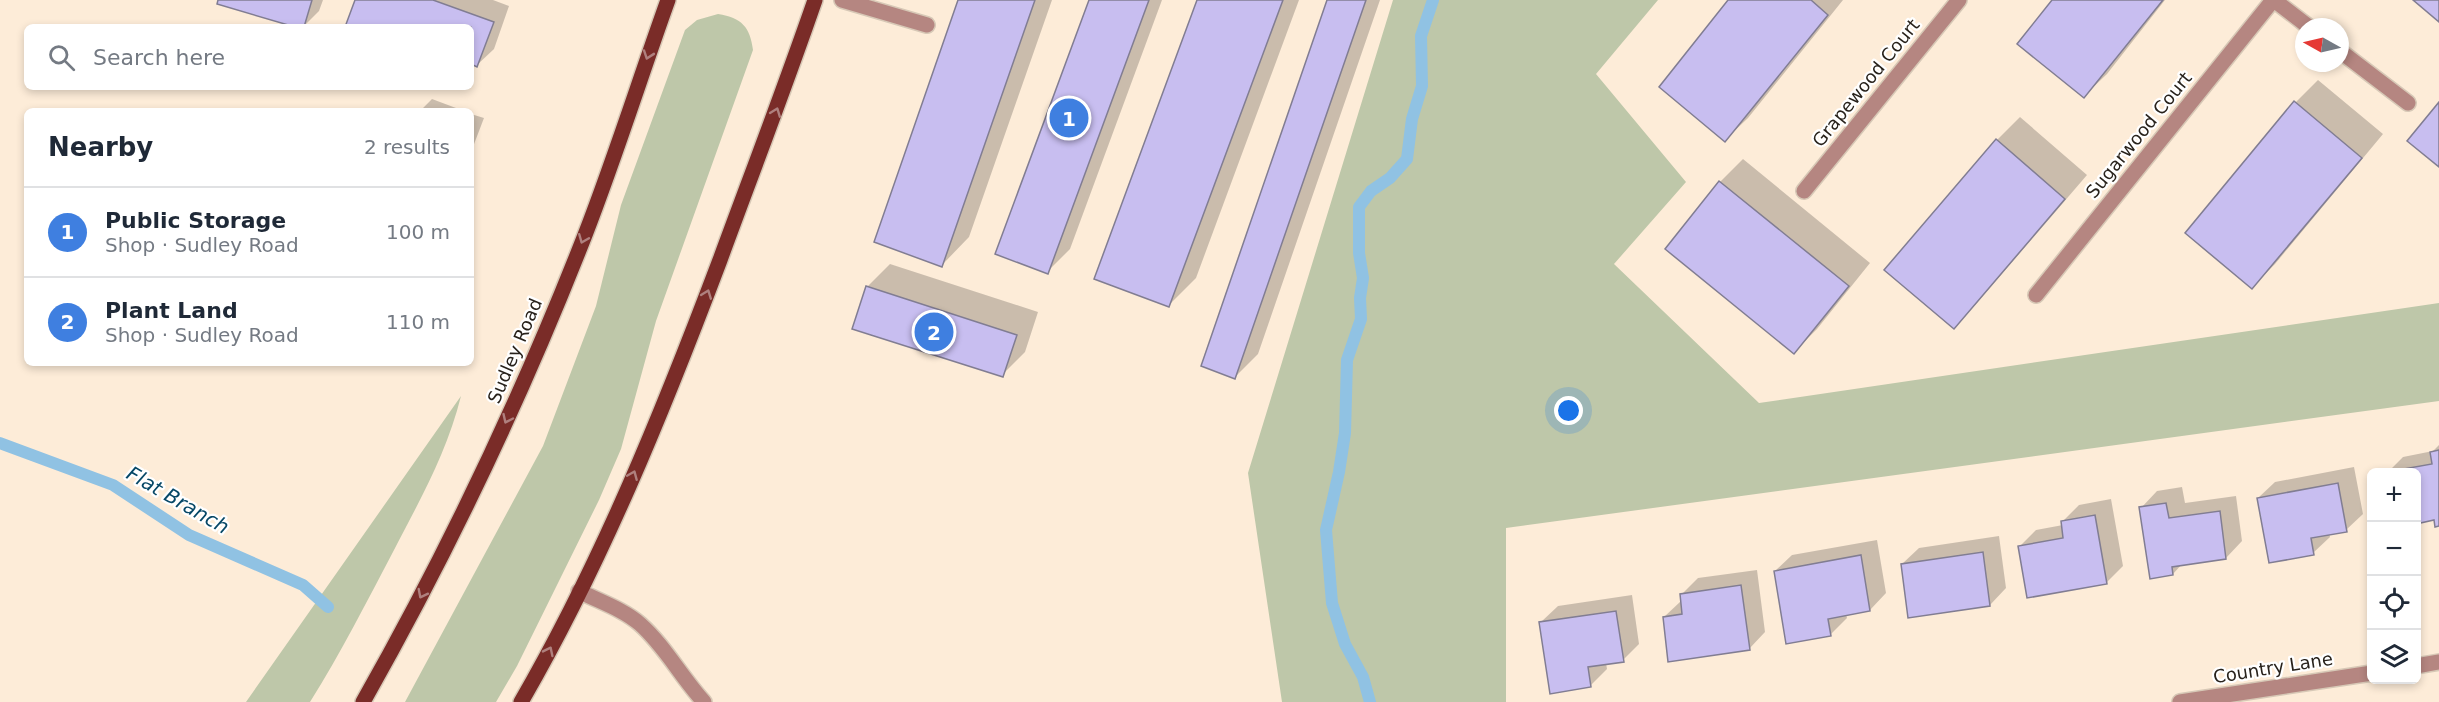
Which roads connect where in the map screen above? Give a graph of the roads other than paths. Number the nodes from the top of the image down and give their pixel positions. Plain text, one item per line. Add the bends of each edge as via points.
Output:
1 (668, 0) edge
2 (815, 0) edge
3 (842, 0) edge
4 (1959, 0) edge
5 (2274, 0) edge
6 (2297, 18) edge
7 (927, 25) dead end
8 (2349, 58) edge
9 (2408, 103) dead end
10 (1804, 190) dead end
11 (2036, 295) dead end
12 (579, 591) junction
13 (2439, 662) edge
14 (2421, 665) edge
15 (2367, 674) edge
16 (363, 702) edge
17 (521, 702) edge
18 (704, 702) edge
19 (2180, 702) edge

1 -> 16 main road, Sudley Road via 585,234 526,378 448,544
12 -> 2 main road via 680,366
3 - 7 street
4 - 10 street, Grapewood Court
5 - 6 street, Sugarwood Court
5 - 11 street, Sugarwood Court
8 - 9 street
17 -> 12 main road
12 - 18 street via 638,622
13 - 14 street
15 - 19 street, Country Lane

